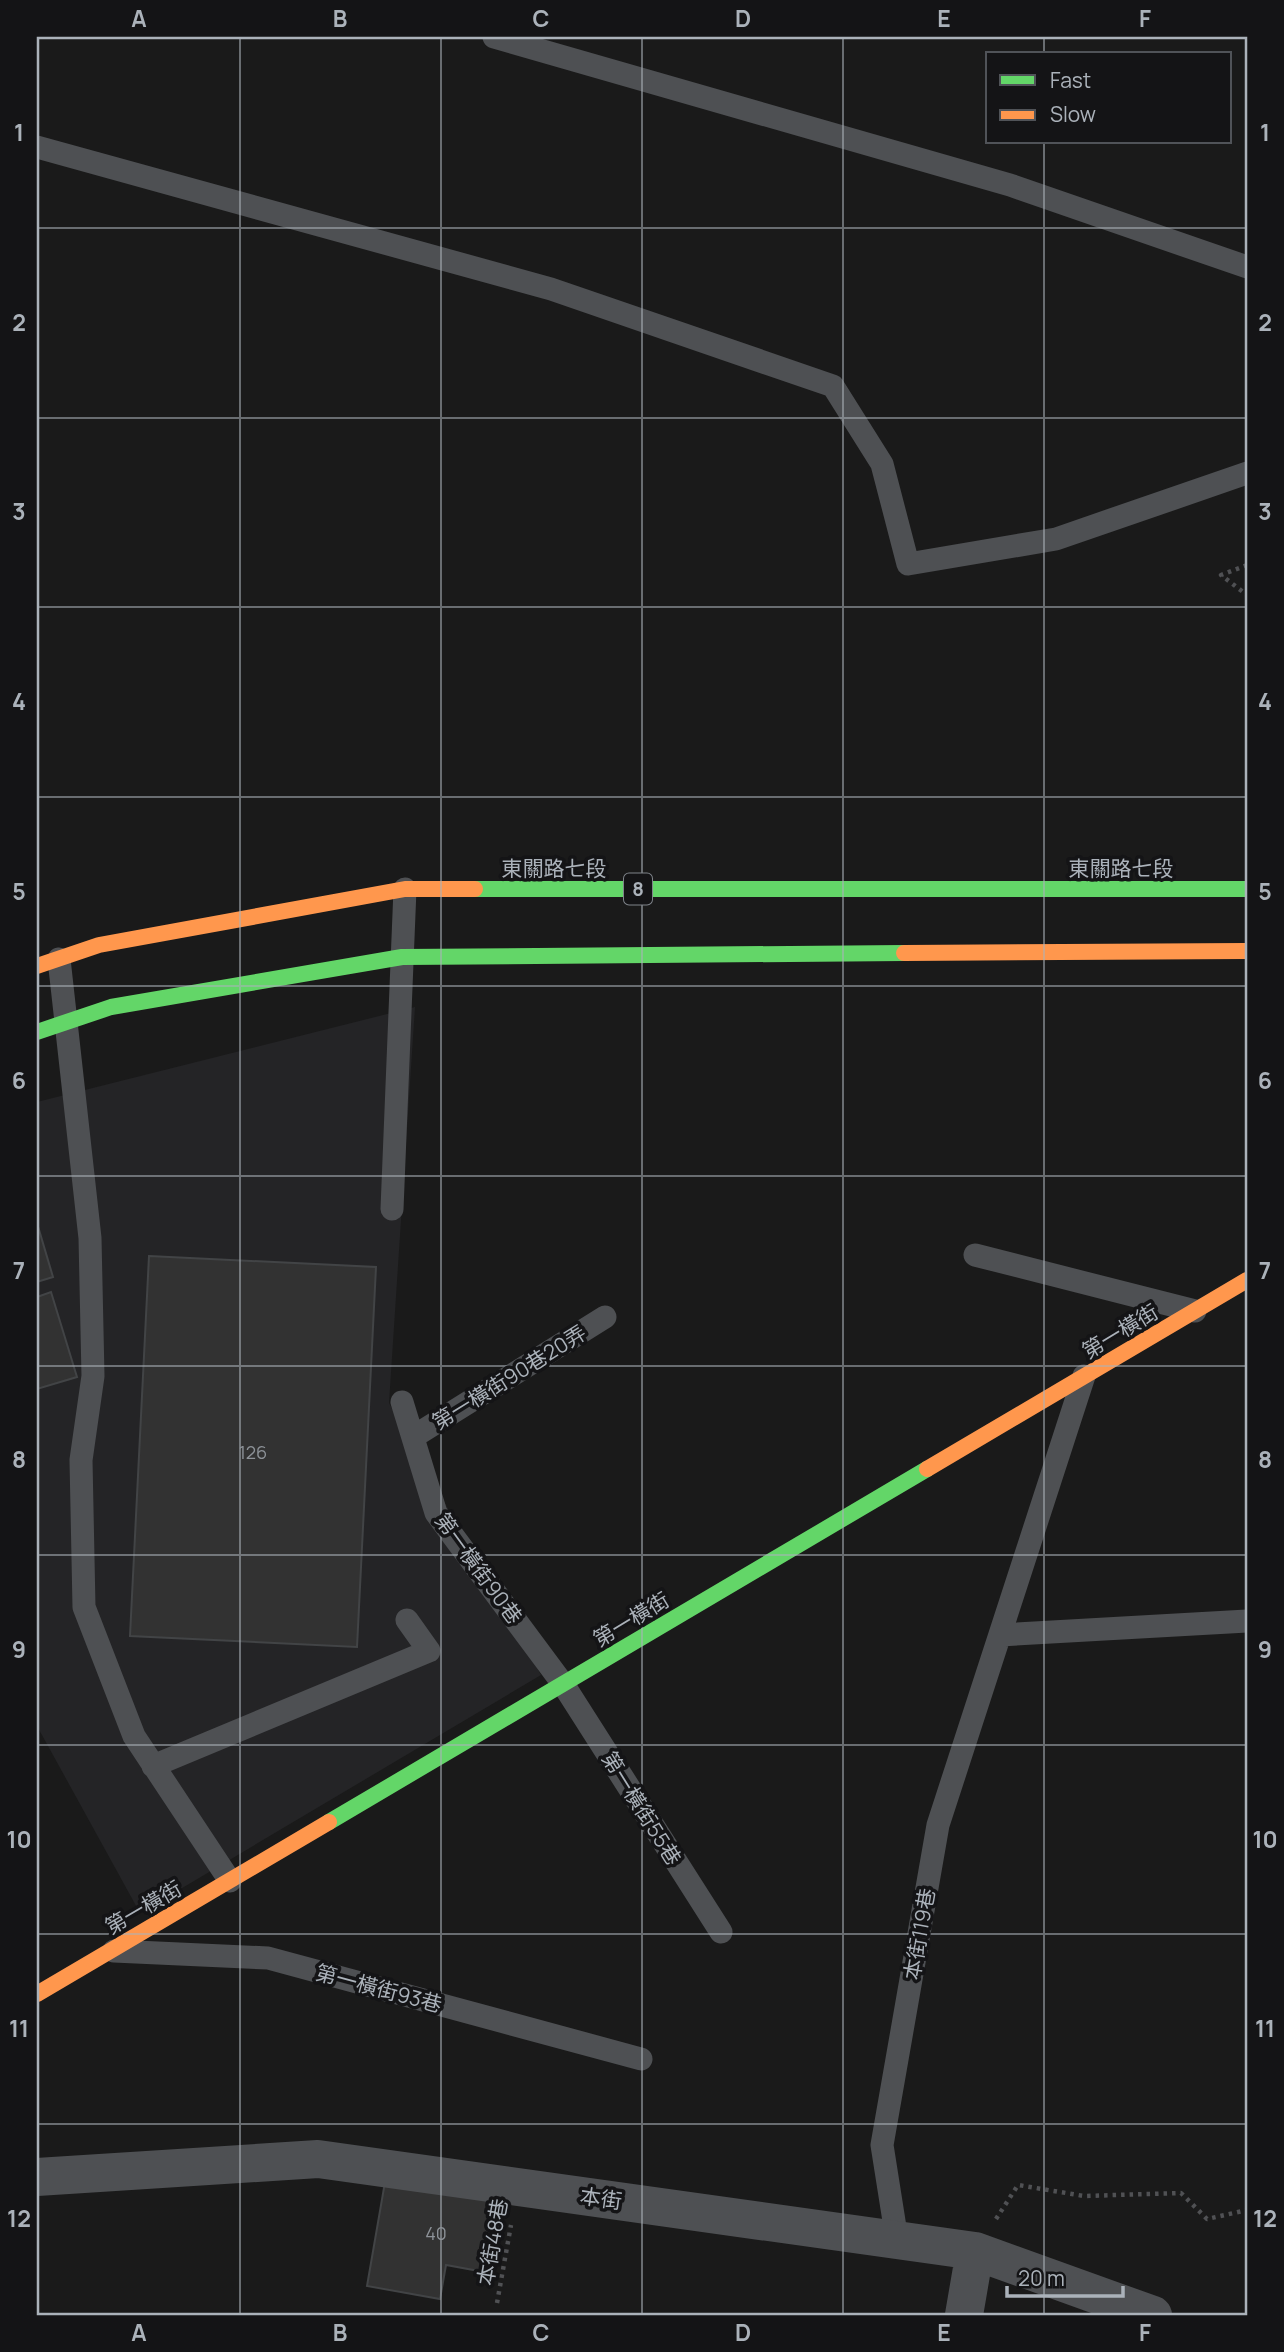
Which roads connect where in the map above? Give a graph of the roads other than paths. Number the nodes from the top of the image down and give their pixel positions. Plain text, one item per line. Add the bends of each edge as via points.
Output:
1 (494, 37) edge
2 (37, 147) edge
3 (1247, 267) edge
4 (1247, 472) edge
5 (405, 889) junction
6 (1247, 889) edge
7 (1247, 951) edge
8 (402, 957) junction
9 (59, 958) junction
10 (37, 966) edge
11 (67, 1022) junction
12 (37, 1032) edge
13 (392, 1209) dead end
14 (975, 1255) dead end
15 (1247, 1280) edge
16 (1195, 1311) junction
17 (605, 1317) dead end
18 (1084, 1377) junction
19 (402, 1402) dead end
20 (413, 1437) junction
21 (407, 1620) dead end
22 (1247, 1621) edge
23 (1000, 1635) junction
24 (563, 1684) junction
25 (153, 1766) junction
26 (230, 1881) junction
27 (721, 1932) dead end
28 (111, 1950) junction
29 (37, 1994) edge
30 (641, 2059) dead end
31 (37, 2177) edge
32 (897, 2240) junction
33 (975, 2251) junction
34 (964, 2315) edge
35 (1153, 2315) edge

1 - 3 lane via 1010,186
2 - 4 lane via 551,289 833,386 882,464 908,564 1056,539
5 - 6 main road, 東關路七段 / 8
5 - 8 lane
5 - 9 main road, 東關路七段 / 8 via 99,945
7 - 8 main road
8 - 11 main road via 111,1007
8 - 13 lane
9 - 10 main road, 東關路七段 / 8
9 - 11 lane
11 - 12 main road
11 - 25 lane via 90,1238 93,1376 81,1460 84,1607 134,1736
14 - 16 lane
15 - 16 main road, 第一橫街
16 - 18 main road, 第一橫街
17 - 20 lane, 第一橫街90巷20弄
18 - 23 lane, 本街119巷
18 - 24 main road, 第一橫街
19 - 20 lane, 第一橫街90巷
20 - 24 lane, 第一橫街90巷 via 436,1513
21 - 25 lane via 429,1651
22 - 23 lane
23 - 32 lane, 本街119巷 via 938,1825 882,2145
24 - 26 main road, 第一橫街
24 - 27 lane, 第一橫街55巷
25 - 26 lane
26 - 28 main road, 第一橫街
28 - 29 main road, 第一橫街
28 - 30 lane, 第一橫街93巷 via 268,1958
31 - 32 street, 本街 via 318,2159
32 - 33 street, 本街
33 - 34 street
33 - 35 street, 本街

